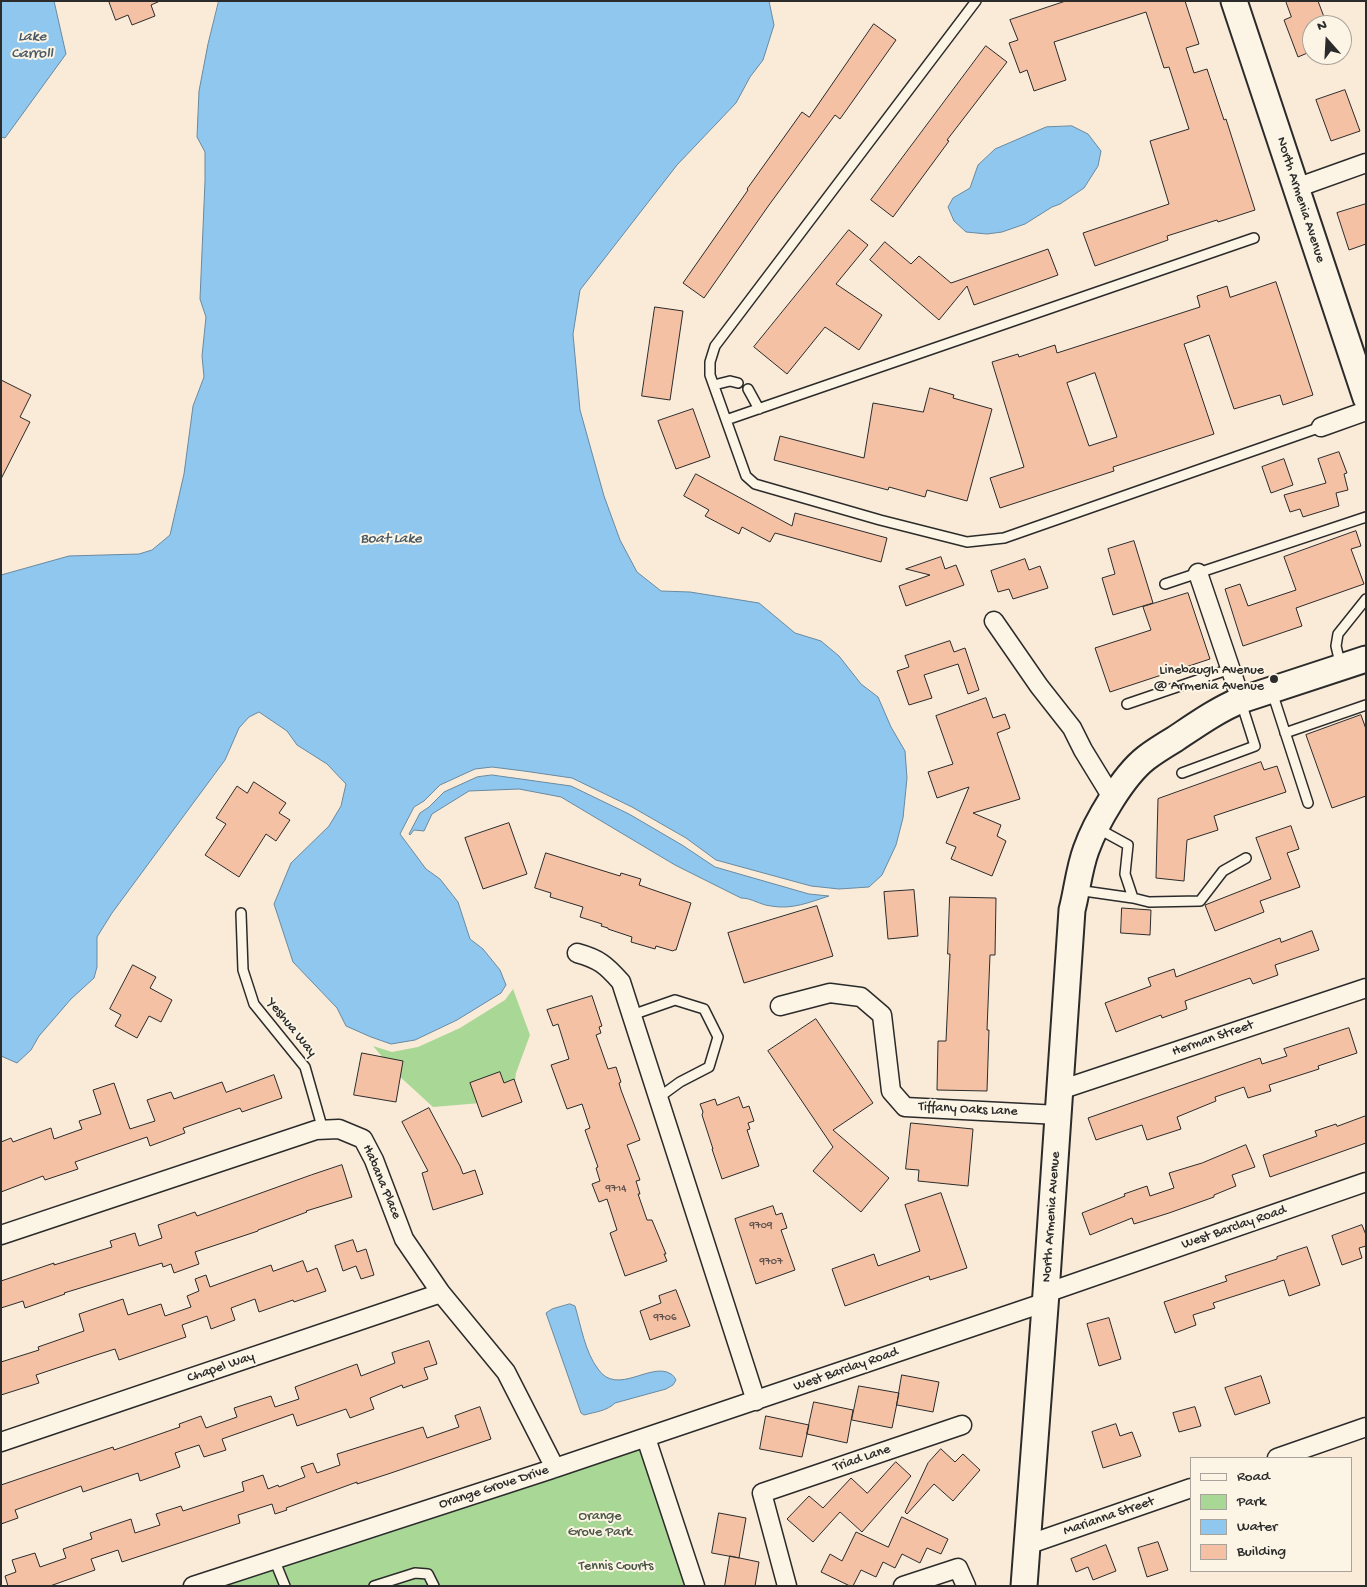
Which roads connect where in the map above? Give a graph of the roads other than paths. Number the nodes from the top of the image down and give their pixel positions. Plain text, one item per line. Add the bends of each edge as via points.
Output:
1 (976, 1) edge
2 (1234, 1) edge
3 (1366, 163) edge
4 (1296, 188) junction
5 (1254, 238) dead end
6 (738, 383) dead end
7 (714, 385) junction
8 (748, 390) dead end
9 (1366, 398) edge
10 (759, 409) junction
11 (1366, 411) edge
12 (726, 420) junction
13 (1321, 427) joint
14 (1366, 517) edge
15 (1198, 573) junction
16 (1165, 584) dead end
17 (1366, 599) edge
18 (994, 621) dead end
19 (1366, 659) edge
20 (1341, 667) junction
21 (1230, 669) junction
22 (1271, 690) junction
23 (1240, 700) junction
24 (1127, 704) dead end
25 (1366, 705) edge
26 (1285, 734) junction
27 (1182, 774) dead end
28 (1113, 799) junction
29 (1308, 803) dead end
30 (1097, 828) junction
31 (1246, 858) dead end
32 (1077, 890) junction
33 (1132, 898) junction
34 (241, 913) dead end
35 (577, 953) dead end
36 (1366, 988) edge
37 (780, 1006) dead end
38 (632, 1015) junction
39 (658, 1098) junction
40 (1060, 1102) junction
41 (323, 1130) junction
42 (1366, 1182) edge
43 (1, 1235) edge
44 (441, 1294) junction
45 (1046, 1298) junction
46 (756, 1401) junction
47 (962, 1425) dead end
48 (1366, 1427) edge
49 (646, 1438) junction
50 (1, 1442) edge
51 (1280, 1457) edge
52 (555, 1468) junction
53 (1190, 1488) edge
54 (1027, 1546) junction
55 (274, 1559) junction
56 (193, 1586) edge
57 (285, 1586) edge
58 (374, 1586) edge
59 (434, 1586) edge
60 (695, 1586) edge
61 (787, 1586) edge
62 (903, 1586) edge
63 (966, 1586) edge
64 (1024, 1586) edge

1 - 7 lane via 715,346 710,362
2 - 4 main road, North Armenia Avenue
3 - 4 street
4 - 9 main road, North Armenia Avenue
5 - 10 lane
6 - 7 lane via 730,381
7 - 12 lane
8 - 10 lane
10 - 12 lane
11 - 13 street
12 - 13 lane via 746,476 754,484 967,542 1004,538
14 - 15 lane
15 - 16 lane
15 - 21 street
17 - 20 lane via 1338,634 1336,646
18 - 28 street via 1072,728
19 - 20 main road, North Armenia Avenue
20 - 22 main road, North Armenia Avenue
21 - 23 street
21 - 24 lane
22 - 23 main road, North Armenia Avenue
22 - 26 lane
23 - 27 lane via 1255,746
23 - 28 main road, North Armenia Avenue via 1208,716 1145,758
25 - 26 lane
26 - 29 lane
28 - 30 main road, North Armenia Avenue
30 - 32 main road, North Armenia Avenue via 1086,850
30 - 33 lane via 1128,845 1125,874
31 - 33 lane via 1223,871 1200,901 1149,902
32 - 33 lane
32 - 40 main road, North Armenia Avenue via 1072,910
34 - 41 lane, Yeshua Way via 243,970 254,1004 306,1066
35 - 38 street via 606,966 621,982
36 - 40 street, Herman Street
37 - 40 street, Tiffany Oaks Lane via 830,994 861,996 882,1015 891,1091 905,1106
38 - 39 street
38 - 39 lane via 675,1000 704,1009 718,1038 709,1067
39 - 46 street
40 - 45 main road, North Armenia Avenue
41 - 43 street, Habana Place
41 - 44 street, Habana Place via 339,1129 363,1139 404,1239
42 - 45 street, West Barclay Road
44 - 50 street, Chapel Way
44 - 52 street, Habana Place via 506,1372
45 - 46 street, West Barclay Road
45 - 54 main road, North Armenia Avenue
46 - 49 street, West Barclay Road
47 - 61 street, Triad Lane via 762,1493
48 - 51 street
49 - 52 street, Orange Grove Drive
49 - 60 street
52 - 55 street, Orange Grove Drive
53 - 54 street, Marianna Street
54 - 64 main road, North Armenia Avenue
55 - 56 street, Orange Grove Drive
55 - 57 lane
58 - 59 lane via 415,1573 428,1574
62 - 63 street via 958,1568

